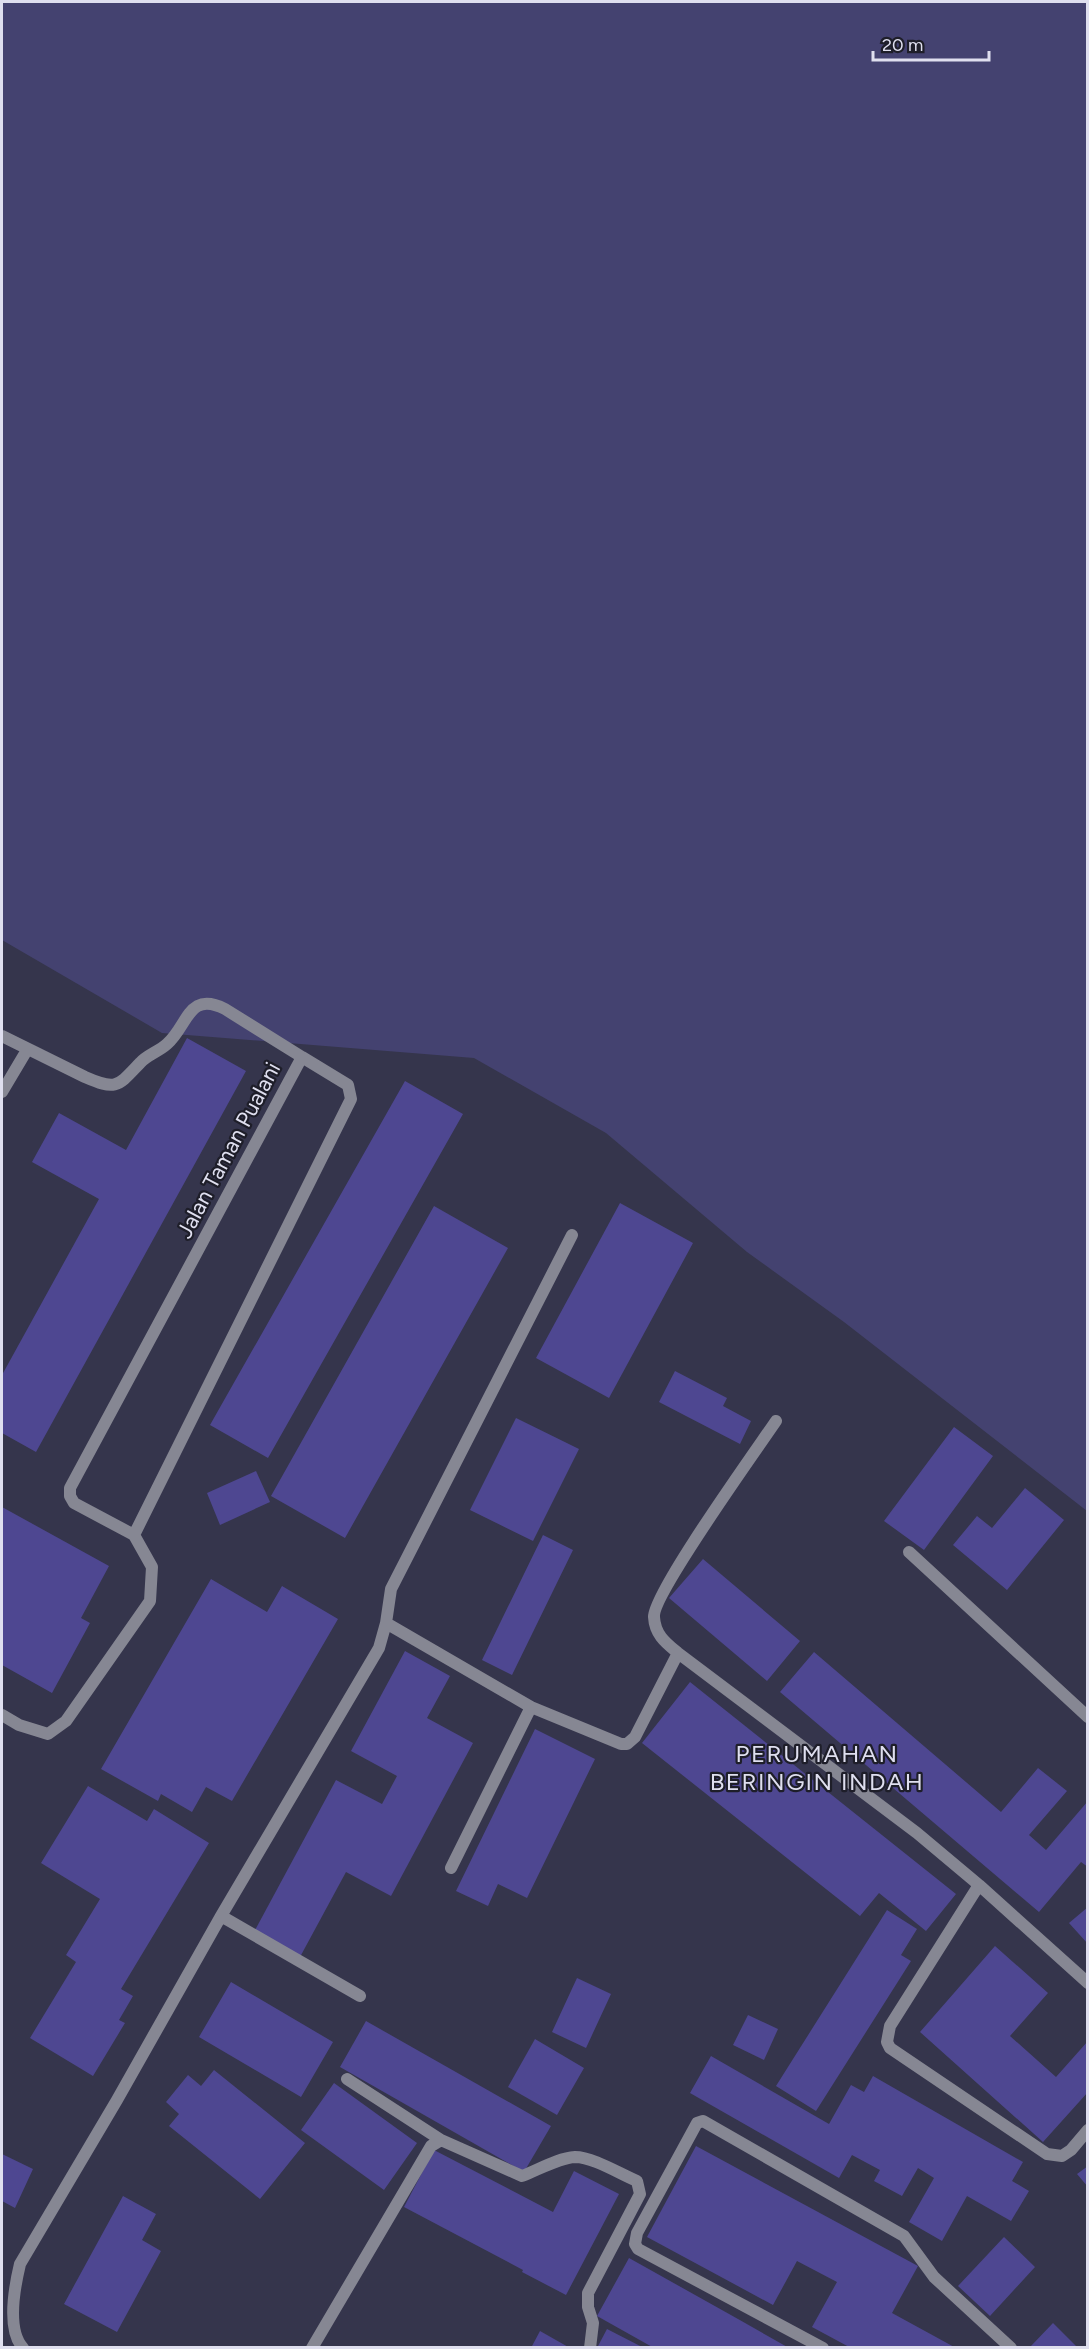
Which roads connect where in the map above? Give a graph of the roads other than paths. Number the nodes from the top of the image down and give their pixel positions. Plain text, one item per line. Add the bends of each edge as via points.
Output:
1 (2, 1036) edge
2 (27, 1050) junction
3 (302, 1057) junction
4 (2, 1092) edge
5 (572, 1235) dead end
6 (776, 1421) dead end
7 (134, 1535) junction
8 (909, 1552) dead end
9 (386, 1623) junction
10 (678, 1653) junction
11 (531, 1707) junction
12 (2, 1715) edge
13 (1088, 1717) edge
14 (450, 1868) dead end
15 (979, 1885) junction
16 (220, 1916) junction
17 (1088, 1983) edge
18 (360, 1996) dead end
19 (347, 2079) dead end
20 (1088, 2130) edge
21 (441, 2140) junction
22 (22, 2348) edge
23 (312, 2348) edge
24 (590, 2348) edge
25 (823, 2348) edge
26 (1011, 2348) edge

1 - 2 street
2 - 3 street via 96,1082 115,1085 167,1044 186,1017 203,1003 218,1005
2 - 4 street
3 - 7 street, Jalan Taman Pualani via 348,1085 351,1099
3 - 7 street, Jalan Taman Pualani via 70,1488 74,1503
5 - 9 street via 391,1589
6 - 10 street via 672,1576 653,1615 659,1637
7 - 12 street via 152,1567 150,1601 66,1721 48,1734
8 - 13 street
9 - 11 street
9 - 16 street via 379,1648
10 - 11 street via 635,1737 627,1744
10 - 15 street via 917,1833
11 - 14 street
15 - 17 street
15 - 20 street via 890,2026 890,2049 1047,2154 1062,2156
16 - 18 street
16 - 22 street via 20,2264 13,2320
19 - 21 street
21 - 23 street via 431,2146
21 - 24 street via 522,2176 576,2157 636,2181 640,2194 588,2293 593,2323
25 - 26 street via 635,2244 637,2233 697,2123 703,2121 904,2236 934,2277

